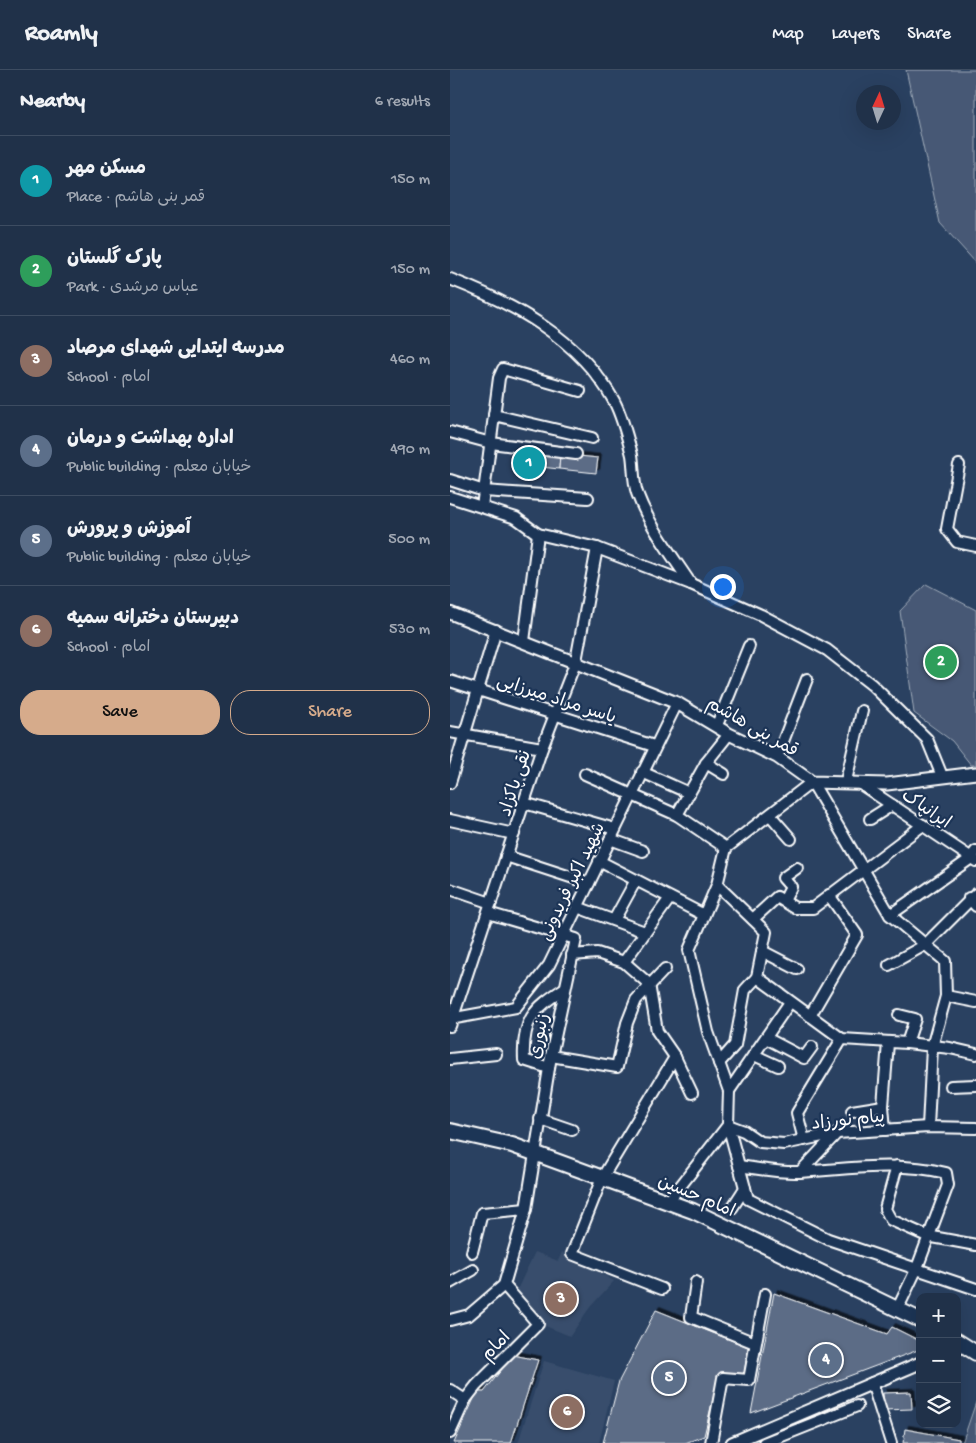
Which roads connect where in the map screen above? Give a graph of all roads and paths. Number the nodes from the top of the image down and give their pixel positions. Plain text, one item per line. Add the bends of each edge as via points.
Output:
1 (450, 279) edge
2 (580, 391) dead end
3 (494, 415) junction
4 (450, 432) edge
5 (592, 438) dead end
6 (491, 443) junction
7 (576, 454) dead end
8 (959, 465) dead end
9 (450, 480) edge
10 (484, 492) junction
11 (450, 497) edge
12 (588, 498) dead end
13 (482, 507) junction
14 (538, 534) junction
15 (976, 546) edge
16 (596, 548) junction
17 (691, 584) junction
18 (450, 613) edge
19 (496, 630) junction
20 (524, 641) junction
21 (749, 646) dead end
22 (576, 661) junction
23 (807, 679) dead end
24 (450, 680) edge
25 (478, 690) junction
26 (676, 703) junction
27 (862, 711) dead end
28 (555, 715) junction
29 (717, 725) junction
30 (450, 732) edge
31 (729, 734) junction
32 (464, 735) junction
33 (654, 746) junction
34 (542, 748) junction
35 (777, 758) junction
36 (706, 763) junction
37 (642, 772) junction
38 (976, 773) edge
39 (585, 774) dead end
40 (724, 774) dead end
41 (942, 776) junction
42 (846, 781) junction
43 (812, 782) junction
44 (859, 782) junction
45 (450, 783) edge
46 (632, 793) junction
47 (689, 793) junction
48 (524, 803) junction
49 (892, 805) junction
50 (677, 815) junction
51 (770, 815) junction
52 (870, 819) dead end
53 (450, 820) edge
54 (923, 825) junction
55 (514, 834) junction
56 (612, 834) junction
57 (792, 839) dead end
58 (726, 848) junction
59 (643, 851) dead end
60 (506, 856) junction
61 (974, 857) edge
62 (599, 861) junction
63 (796, 868) dead end
64 (863, 870) junction
65 (636, 880) junction
66 (589, 883) junction
67 (717, 885) junction
68 (450, 889) edge
69 (829, 895) junction
70 (670, 898) junction
71 (974, 899) edge
72 (784, 901) junction
73 (577, 907) junction
74 (490, 908) junction
75 (704, 915) junction
76 (890, 915) junction
77 (753, 919) junction
78 (614, 920) junction
79 (645, 932) junction
80 (564, 934) junction
81 (925, 945) junction
82 (762, 952) junction
83 (572, 955) junction
84 (624, 962) junction
85 (889, 965) dead end
86 (665, 969) dead end
87 (797, 969) dead end
88 (757, 977) junction
89 (648, 984) junction
90 (565, 988) junction
91 (946, 996) junction
92 (790, 1002) junction
93 (976, 1002) edge
94 (899, 1015) dead end
95 (810, 1016) junction
96 (451, 1021) edge
97 (766, 1038) junction
98 (842, 1039) junction
99 (888, 1043) junction
100 (907, 1043) junction
101 (812, 1047) dead end
102 (932, 1047) junction
103 (496, 1054) dead end
104 (976, 1054) edge
105 (754, 1055) junction
106 (551, 1056) junction
107 (675, 1056) junction
108 (450, 1059) edge
109 (719, 1063) junction
110 (778, 1066) dead end
111 (549, 1068) junction
112 (976, 1085) edge
113 (951, 1086) dead end
114 (730, 1091) junction
115 (692, 1093) dead end
116 (883, 1106) junction
117 (852, 1111) dead end
118 (540, 1119) junction
119 (728, 1125) junction
120 (928, 1127) junction
121 (976, 1128) edge
122 (572, 1130) dead end
123 (885, 1130) junction
124 (450, 1131) edge
125 (837, 1133) junction
126 (804, 1140) junction
127 (535, 1154) junction
128 (739, 1166) junction
129 (897, 1166) junction
130 (800, 1172) junction
131 (602, 1178) junction
132 (745, 1188) junction
133 (668, 1202) junction
134 (732, 1208) dead end
135 (526, 1209) junction
136 (927, 1236) junction
137 (976, 1245) edge
138 (472, 1252) dead end
139 (917, 1268) junction
140 (473, 1270) dead end
141 (696, 1282) dead end
142 (450, 1284) edge
143 (504, 1286) junction
144 (662, 1289) dead end
145 (976, 1290) edge
146 (765, 1294) dead end
147 (898, 1308) junction
148 (916, 1318) edge
149 (450, 1320) edge
150 (755, 1343) junction
151 (964, 1345) edge
152 (976, 1352) edge
153 (916, 1365) edge
154 (872, 1383) junction
155 (450, 1390) edge
156 (465, 1400) junction
157 (857, 1406) dead end
158 (450, 1433) edge
159 (741, 1441) edge
160 (711, 1443) edge
161 (764, 1443) edge
162 (891, 1443) edge

1 - 17 street via 497,298 542,324 584,359 615,402 632,455 637,492 649,518
2 - 3 street via 503,369
3 - 5 street
3 - 6 street
4 - 6 street
6 - 7 street
6 - 10 street
8 - 15 street via 947,529 956,542
9 - 10 street
10 - 12 street
10 - 13 street
11 - 13 street
13 - 14 street via 516,518
14 - 16 street
14 - 20 street
16 - 17 street
16 - 22 street, نقی پاکزاد
17 - 41 street via 761,615 827,650 872,685 927,739
18 - 19 street, قمر بنی هاشم
19 - 20 street, قمر بنی هاشم
19 - 25 street
20 - 22 street, قمر بنی هاشم
21 - 29 street
22 - 26 street, قمر بنی هاشم
22 - 28 street, نقی پاکزاد
23 - 35 street
24 - 25 street, یاسر مراد میرزایی
25 - 28 street, یاسر مراد میرزایی
25 - 32 street
26 - 29 street, قمر بنی هاشم
26 - 33 street, شهید اکبر فریدونی
27 - 42 street
28 - 33 street, یاسر مراد میرزایی
28 - 34 street, نقی پاکزاد
29 - 31 street, قمر بنی هاشم
30 - 32 street
31 - 35 street, قمر بنی هاشم
31 - 36 street
32 - 34 street
32 - 45 street
33 - 37 street, شهید اکبر فریدونی
34 - 48 street, نقی پاکزاد
35 - 43 street, قمر بنی هاشم
36 - 40 street
36 - 47 street
37 - 46 street, شهید اکبر فریدونی
37 - 47 street
38 - 41 street
39 - 46 street
41 - 44 street via 887,784
42 - 43 street
42 - 44 street
43 - 51 street
43 - 64 street
44 - 49 street, ایرانپاک
46 - 50 street
46 - 56 street, شهید اکبر فریدونی
47 - 50 street
48 - 55 street, نقی پاکزاد
48 - 56 street
49 - 52 street
49 - 54 street, ایرانپاک
50 - 58 street
51 - 57 street
51 - 58 street
53 - 55 street
54 - 61 street, ایرانپاک
54 - 64 street
55 - 60 street, نقی پاکزاد
56 - 59 street
56 - 62 street, شهید اکبر فریدونی
58 - 67 street
60 - 66 street
60 - 74 street, نقی پاکزاد
61 - 76 street
62 - 65 street
62 - 66 street, شهید اکبر فریدونی
63 - 72 street via 784,878 790,887
64 - 69 street
64 - 76 street
65 - 70 street
65 - 78 street
66 - 73 street, شهید اکبر فریدونی
67 - 75 street
67 - 77 street
68 - 74 street
69 - 72 street via 813,908 795,908
69 - 95 street via 857,935
70 - 75 street
70 - 79 street
71 - 81 street
72 - 77 street via 777,897
73 - 78 street
73 - 80 street, شهید اکبر فریدونی
74 - 80 street
74 - 96 street, نقی پاکزاد
75 - 109 street via 690,950 708,1032
76 - 81 street
77 - 82 street via 766,932
78 - 79 street
79 - 84 street
80 - 83 street, زنبوری via 576,939
80 - 96 street, شهید اکبر فریدونی via 549,965 516,1007
81 - 85 street
81 - 91 street via 945,961
82 - 87 street
82 - 88 street
83 - 84 street via 597,953
83 - 90 street, زنبوری
84 - 89 street
86 - 89 street
88 - 92 street
88 - 109 street via 744,990 735,1046
89 - 106 street via 636,1000 627,1023 617,1067
89 - 107 street via 657,1030
90 - 106 street, زنبوری
90 - 111 street via 542,1002 528,1020 523,1038 524,1060
91 - 93 street
91 - 102 street
92 - 95 street
92 - 97 street
94 - 100 street via 915,1019
95 - 98 street
97 - 101 street via 804,1058
97 - 105 street
98 - 99 street
98 - 126 street via 797,1113
99 - 100 street
99 - 116 street
100 - 102 street
102 - 104 street
102 - 120 street
103 - 108 street
105 - 110 street
105 - 114 street
106 - 111 street, زنبوری
107 - 115 street
107 - 131 street
109 - 114 street
111 - 118 street, زنبوری
112 - 113 street
114 - 119 street
116 - 117 street
116 - 123 street
118 - 122 street
118 - 127 street, زنبوری
119 - 126 street, پیام نورزاد via 760,1142 784,1144
119 - 128 street
119 - 133 street
120 - 121 street, پیام نورزاد
120 - 123 street, پیام نورزاد
123 - 125 street, پیام نورزاد
124 - 127 main road, امام حسین via 512,1145
125 - 126 street, پیام نورزاد
125 - 130 street
127 - 131 main road, امام حسین
127 - 135 street, زنبوری
128 - 130 street
128 - 132 street
129 - 130 street
129 - 136 street via 885,1209 891,1220
129 - 136 street via 946,1173 948,1185
131 - 133 main road, امام حسین
131 - 144 street via 572,1254
132 - 134 street
132 - 139 street via 748,1199 828,1239 890,1262
133 - 147 main road, امام حسین via 694,1211 850,1288
135 - 138 street via 482,1213
135 - 143 street, زنبوری
136 - 137 street
136 - 139 street
139 - 145 street
139 - 147 street
140 - 142 street
141 - 150 street via 691,1317
143 - 149 street via 469,1315
143 - 156 street, امام via 538,1324
146 - 150 street
147 - 148 main road, امام حسین
150 - 160 street via 749,1380 723,1378
151 - 152 main road
153 - 154 street
154 - 159 street
154 - 162 street
155 - 156 street
156 - 158 street, امام
157 - 161 street

